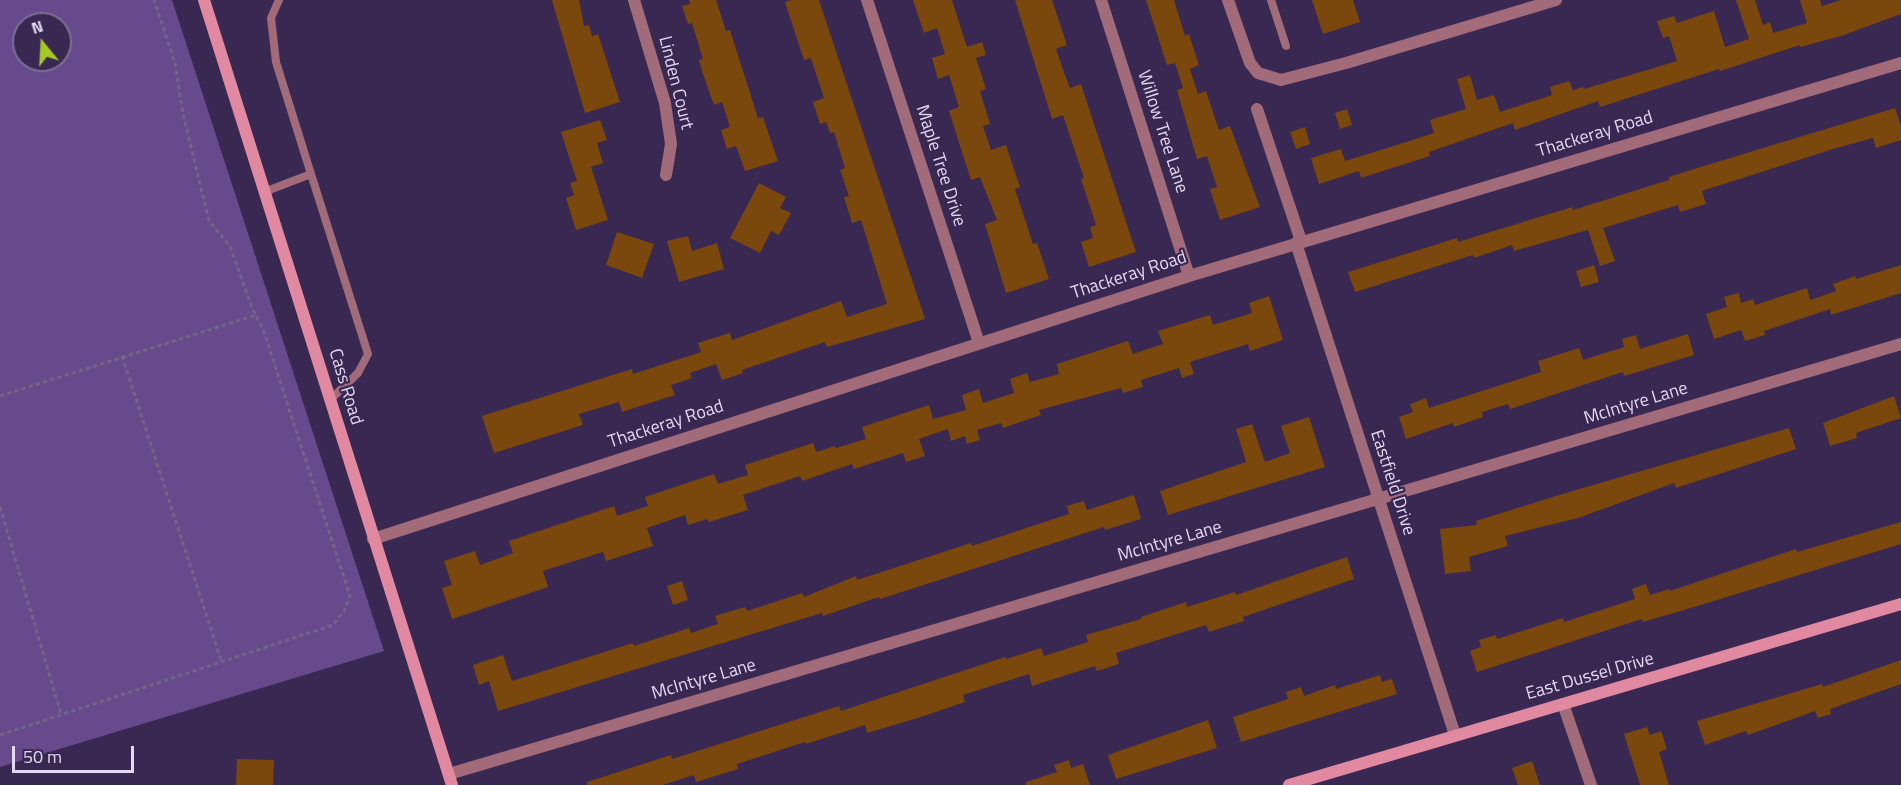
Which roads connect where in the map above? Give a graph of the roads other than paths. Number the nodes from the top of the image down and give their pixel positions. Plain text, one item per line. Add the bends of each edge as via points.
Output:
1 (204, 0) edge
2 (279, 0) edge
3 (634, 0) edge
4 (867, 0) edge
5 (1101, 0) edge
6 (1228, 0) edge
7 (1271, 0) edge
8 (1556, 0) edge
9 (1286, 46) dead end
10 (1901, 63) edge
11 (1257, 109) dead end
12 (311, 174) junction
13 (666, 175) dead end
14 (264, 192) junction
15 (1298, 242) junction
16 (1190, 276) junction
17 (979, 343) junction
18 (1901, 344) edge
19 (331, 399) junction
20 (1378, 499) junction
21 (373, 539) junction
22 (1901, 604) edge
23 (1563, 704) junction
24 (1455, 735) junction
25 (451, 779) edge
26 (1289, 785) edge
27 (1591, 785) edge

1 - 14 street, Cass Road
2 - 12 lane via 271,18 276,62
3 - 13 street, Linden Court via 665,103 671,144
4 - 17 street, Maple Tree Drive
5 - 16 street, Willow Tree Lane
6 - 8 street via 1250,63 1258,73 1281,80
7 - 9 lane
10 - 15 street, Thackeray Road
11 - 15 street, Eastfield Drive
12 - 14 lane
12 - 19 lane via 368,354 358,373
14 - 19 street, Cass Road
15 - 16 street, Thackeray Road
15 - 20 street, Eastfield Drive
16 - 17 street, Thackeray Road
17 - 21 street, Thackeray Road
18 - 20 street, McIntyre Lane
19 - 21 street, Cass Road
20 - 24 street, Eastfield Drive
20 - 25 street, McIntyre Lane
21 - 25 street, Cass Road
22 - 23 street, East Dussel Drive
23 - 24 street, East Dussel Drive
23 - 27 street
24 - 26 street, East Dussel Drive

